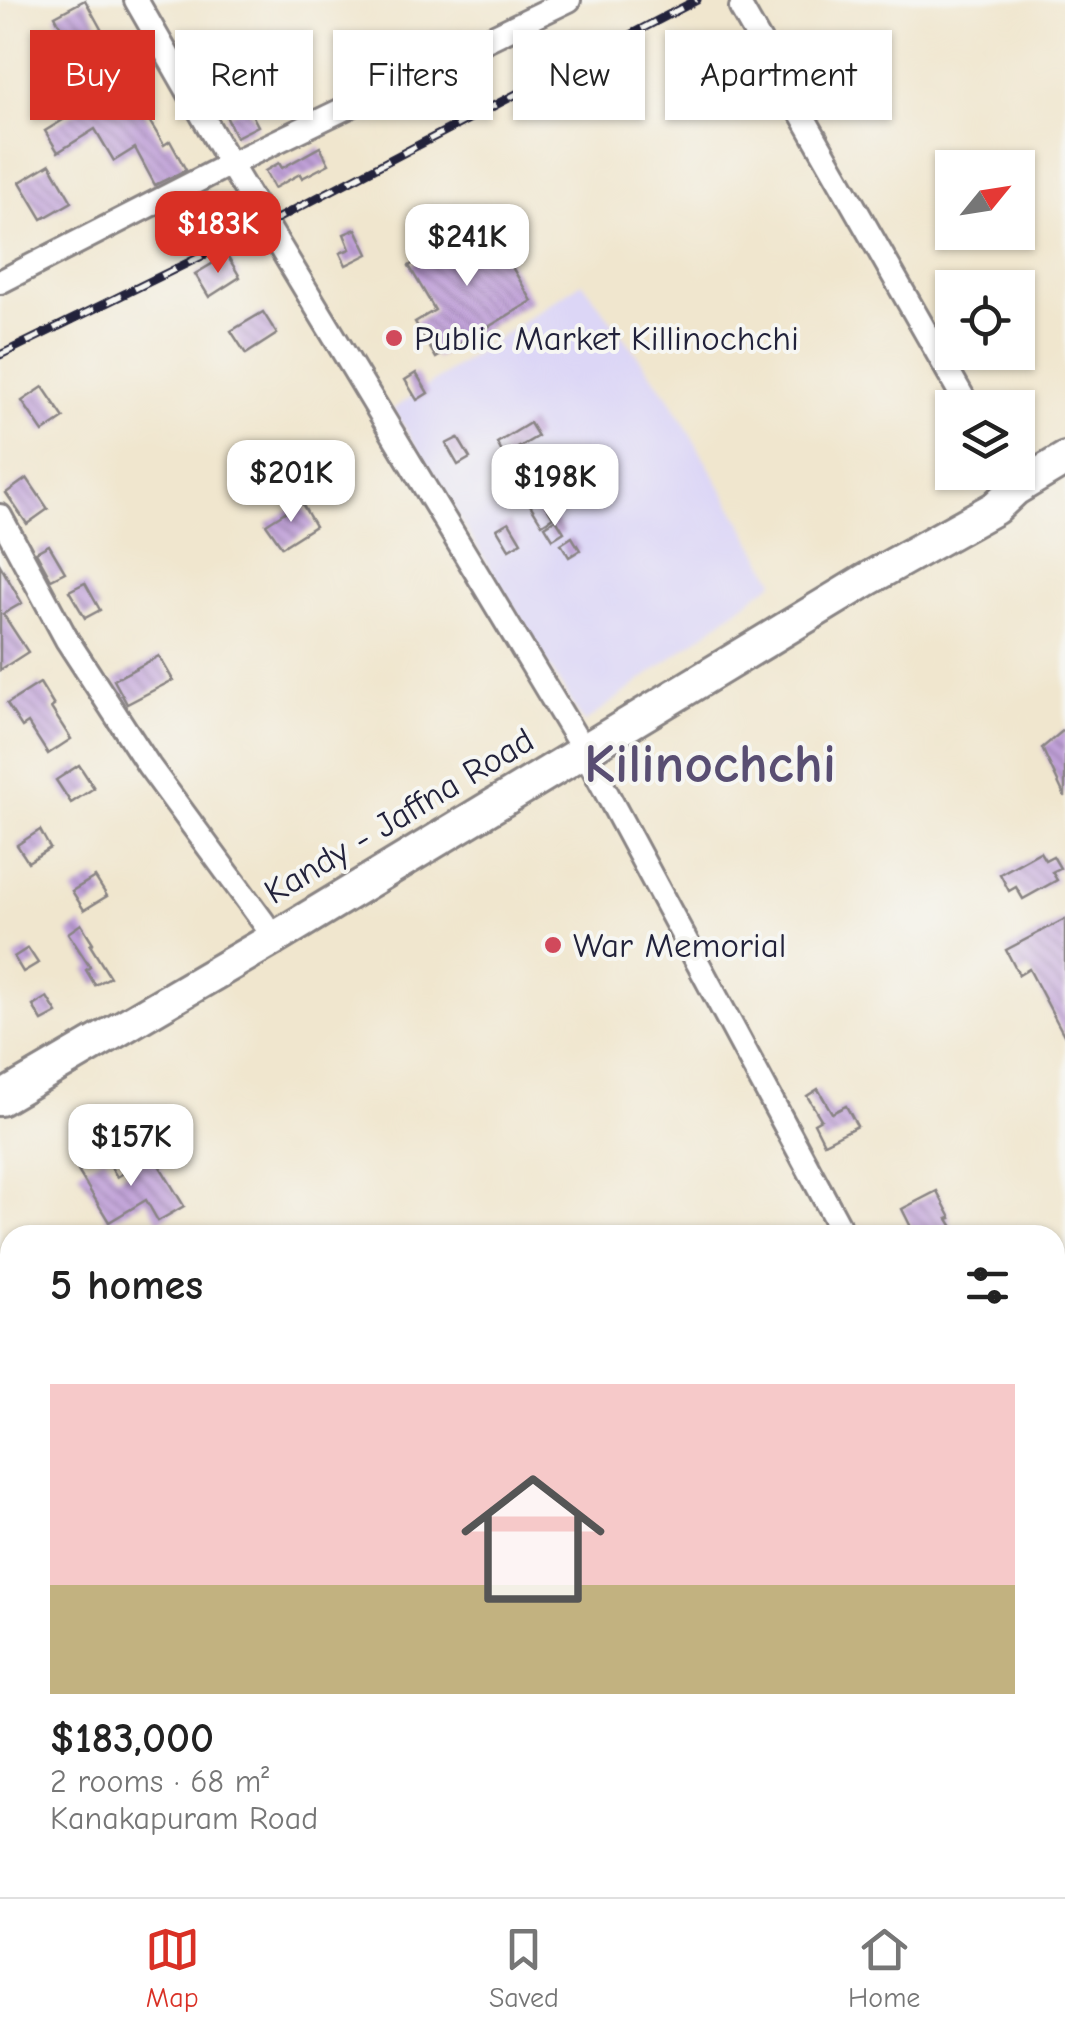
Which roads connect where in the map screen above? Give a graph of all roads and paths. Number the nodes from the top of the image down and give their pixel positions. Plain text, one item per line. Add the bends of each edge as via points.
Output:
1 (136, 0) edge
2 (569, 0) edge
3 (741, 8) dead end
4 (230, 164) junction
5 (0, 282) edge
6 (958, 390) edge
7 (1065, 458) edge
8 (1065, 476) edge
9 (1009, 493) edge
10 (0, 516) edge
11 (584, 751) junction
12 (275, 938) junction
13 (0, 1098) edge
14 (839, 1225) edge

1 - 4 street
2 - 4 street
3 - 6 street
4 - 5 street
4 - 11 street
7 - 9 highway, Kandy - Jaffna Road
8 - 9 highway, Kandy - Jaffna Road
9 - 11 highway, Kandy - Jaffna Road
10 - 12 street via 67,640 149,766
11 - 12 highway, Kandy - Jaffna Road
11 - 14 street
12 - 13 highway, Kandy - Jaffna Road

